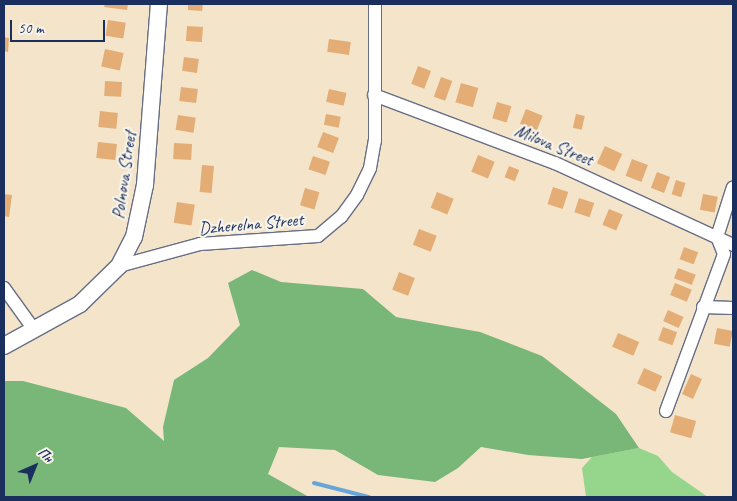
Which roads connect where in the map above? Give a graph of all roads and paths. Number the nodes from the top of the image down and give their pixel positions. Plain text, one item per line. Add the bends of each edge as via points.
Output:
1 (159, 4) edge
2 (375, 4) edge
3 (374, 95) junction
4 (733, 187) edge
5 (716, 237) junction
6 (733, 245) edge
7 (119, 266) junction
8 (4, 288) edge
9 (704, 307) junction
10 (733, 308) edge
11 (35, 331) junction
12 (4, 346) edge
13 (666, 411) dead end

1 - 7 street, Polnova Street via 143,200 134,237
2 - 3 street, Dzherelna Street
3 - 5 street, Milova Street via 555,163
3 - 7 street, Dzherelna Street via 375,141 370,168 357,195 341,217 318,236 200,244
4 - 5 street
5 - 6 street, Milova Street
5 - 9 street via 724,254
7 - 11 street, Polnova Street via 80,304
8 - 11 street
9 - 10 street
9 - 13 street
11 - 12 street, Polnova Street

